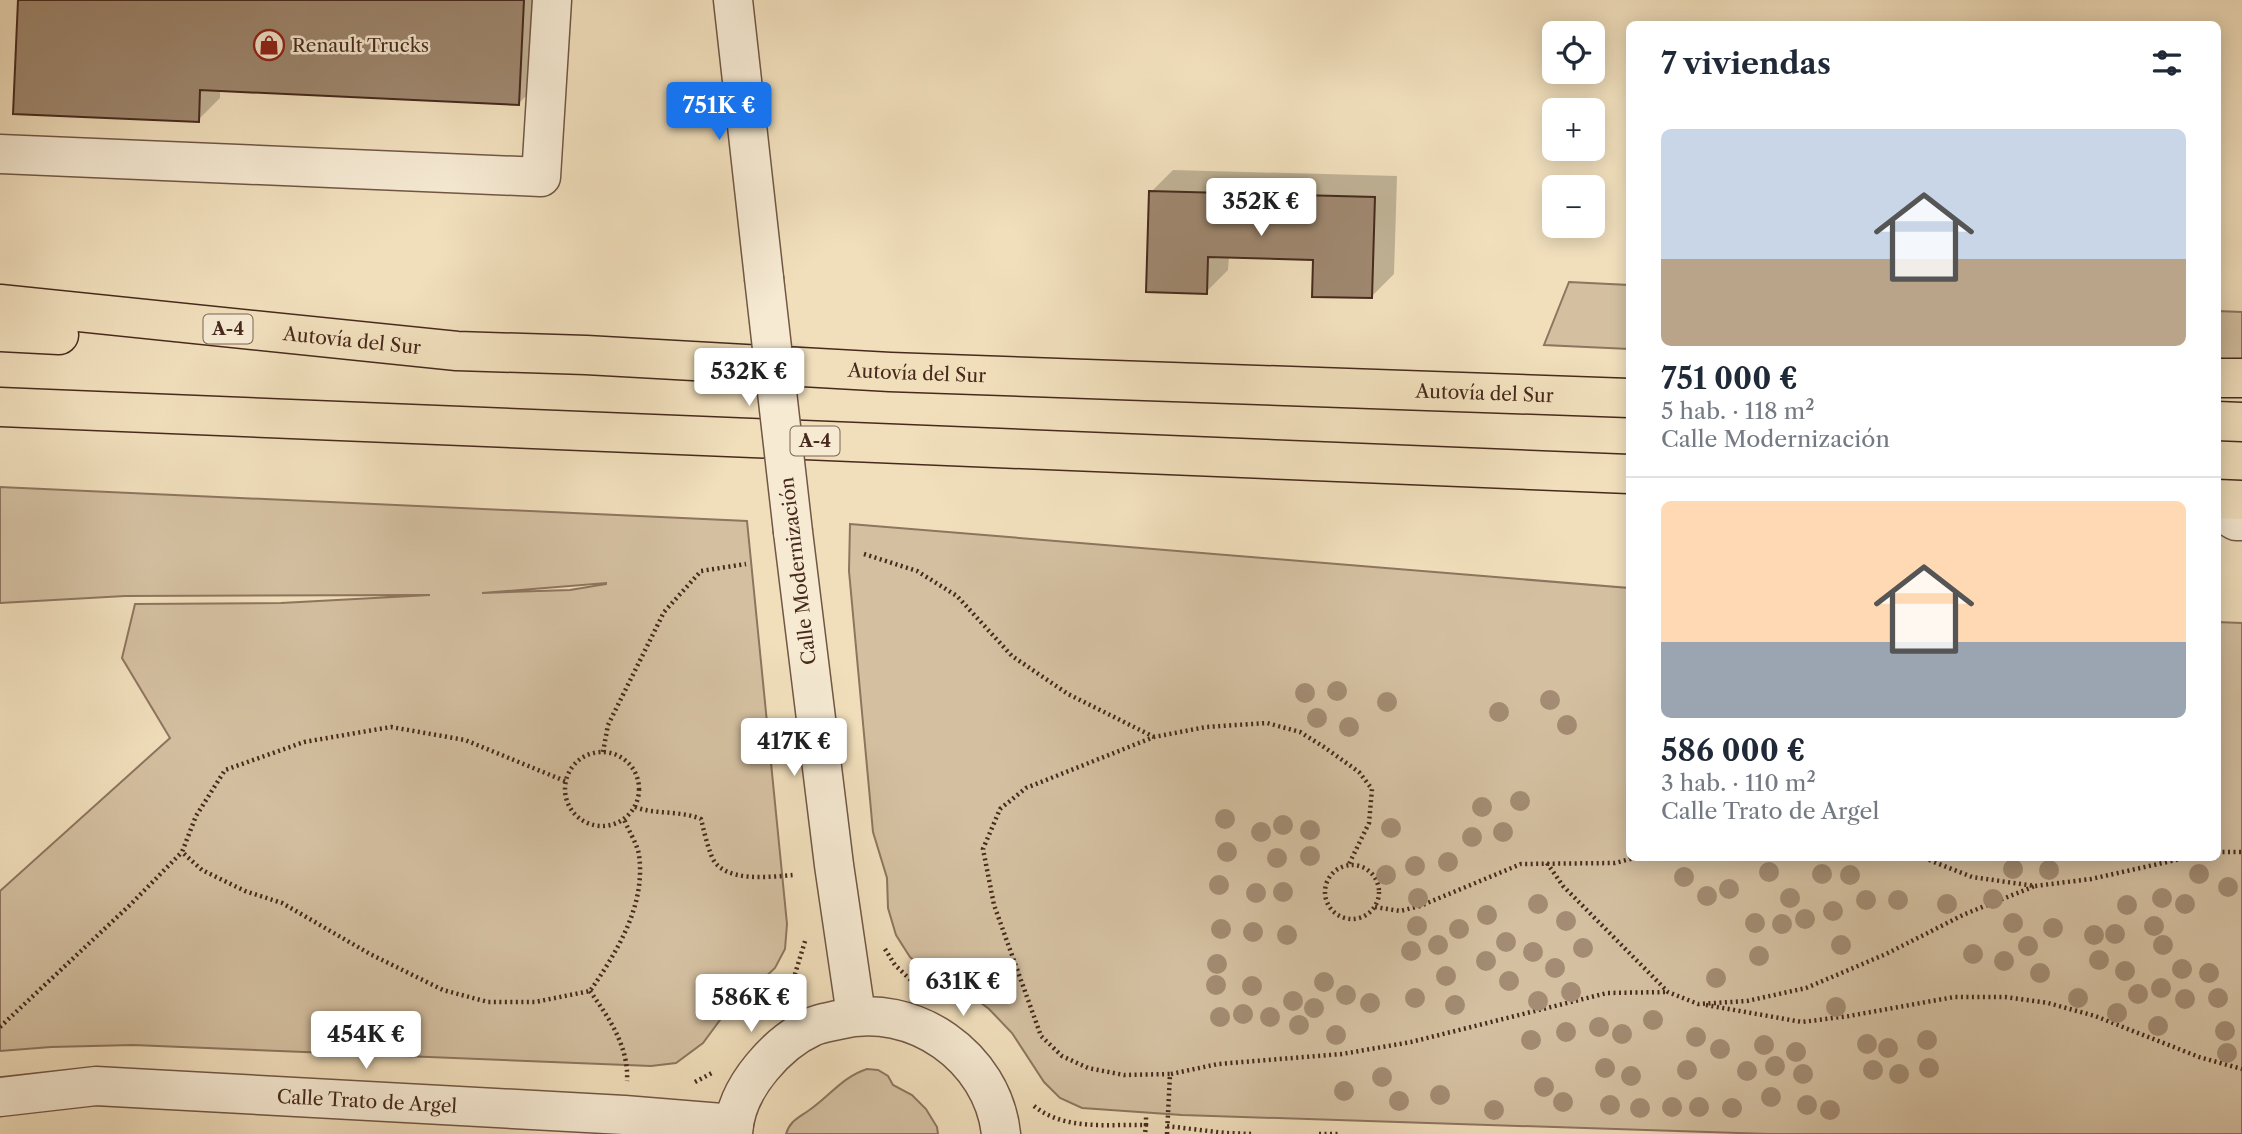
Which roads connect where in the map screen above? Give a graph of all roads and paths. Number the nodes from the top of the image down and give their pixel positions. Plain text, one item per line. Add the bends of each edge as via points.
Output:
1 (552, 0) edge
2 (733, 0) edge
3 (0, 153) edge
4 (0, 304) edge
5 (0, 332) edge
6 (457, 351) junction
7 (2221, 378) edge
8 (2242, 378) edge
9 (1626, 398) edge
10 (0, 407) edge
11 (2221, 421) edge
12 (2242, 422) edge
13 (1626, 474) edge
14 (2221, 499) edge
15 (2242, 500) edge
16 (2221, 512) edge
17 (2242, 522) edge
18 (864, 554) dead end
19 (746, 564) dead end
20 (1154, 737) junction
21 (603, 752) junction
22 (565, 781) junction
23 (635, 807) junction
24 (624, 819) junction
25 (182, 852) junction
26 (2221, 852) edge
27 (2242, 852) edge
28 (1626, 860) edge
29 (1932, 861) edge
30 (2172, 861) edge
31 (1547, 863) junction
32 (1349, 864) junction
33 (793, 875) dead end
34 (2035, 886) junction
35 (1375, 906) junction
36 (807, 932) dead end
37 (590, 991) junction
38 (1668, 992) junction
39 (1699, 1004) junction
40 (772, 1008) dead end
41 (856, 1015) junction
42 (0, 1027) edge
43 (717, 1069) dead end
44 (2242, 1069) edge
45 (1170, 1074) junction
46 (690, 1082) dead end
47 (0, 1097) edge
48 (624, 1115) junction
49 (1146, 1117) dead end
50 (1146, 1125) dead end
51 (1167, 1126) junction
52 (733, 1129) edge
53 (1007, 1129) edge
54 (1167, 1134) edge
55 (1254, 1134) edge
56 (1319, 1134) edge
57 (1340, 1134) edge

1 - 3 street via 541,177
2 - 41 street, Calle Modernización, bridge via 793,532
4 - 6 highway, Autovía del Sur / A-4
5 - 6 highway
6 - 9 highway, Autovía del Sur / A-4 via 890,372
7 - 8 highway
10 - 13 highway, A-4
11 - 12 highway
14 - 15 highway
16 - 17 street
18 - 20 path via 916,571 957,596 1012,656 1068,694
19 - 21 path via 701,571 664,612 608,725
20 - 32 path via 1206,727 1267,723 1300,732 1324,747 1359,772 1372,789 1369,823
20 - 45 path via 1026,788 1000,810 983,849 994,905 1041,1036 1062,1056 1088,1068 1125,1075
21 - 22 path via 579,760
21 - 23 path via 626,761 634,771 638,783
22 - 24 path via 564,793 576,817 599,827
22 - 25 path via 465,740 391,727 304,742 225,770 196,816
23 - 24 path
23 - 33 path via 701,819 712,858 721,870 755,878
24 - 37 path via 639,853 639,883 617,950
25 - 37 path via 202,870 282,903 443,990 488,1002 535,1002
25 - 42 path
26 - 27 path
28 - 31 path
29 - 34 path via 1972,877
30 - 34 path
31 - 35 path via 1521,864 1420,906 1400,911
31 - 38 path via 1563,886
32 - 35 path via 1366,868 1377,881 1380,889
32 - 35 path via 1327,880 1324,889 1329,907 1352,920 1369,914
34 - 39 path via 1806,988 1747,1001
36 - 40 path via 795,974
37 - 48 path via 625,1054
38 - 39 path
38 - 45 path via 1607,993 1342,1055 1218,1064
39 - 44 path via 1802,1021 1954,997 2006,997 2095,1016
41 - 52 street via 813,1026 777,1049 749,1083
41 - 53 street via 894,1017 930,1030 962,1053 985,1084
43 - 46 path
45 - 51 path
47 - 48 street, Calle Trato de Argel via 96,1086
48 - 52 street, Calle Trato de Argel
49 - 50 path
51 - 54 path
51 - 55 path
56 - 57 path

